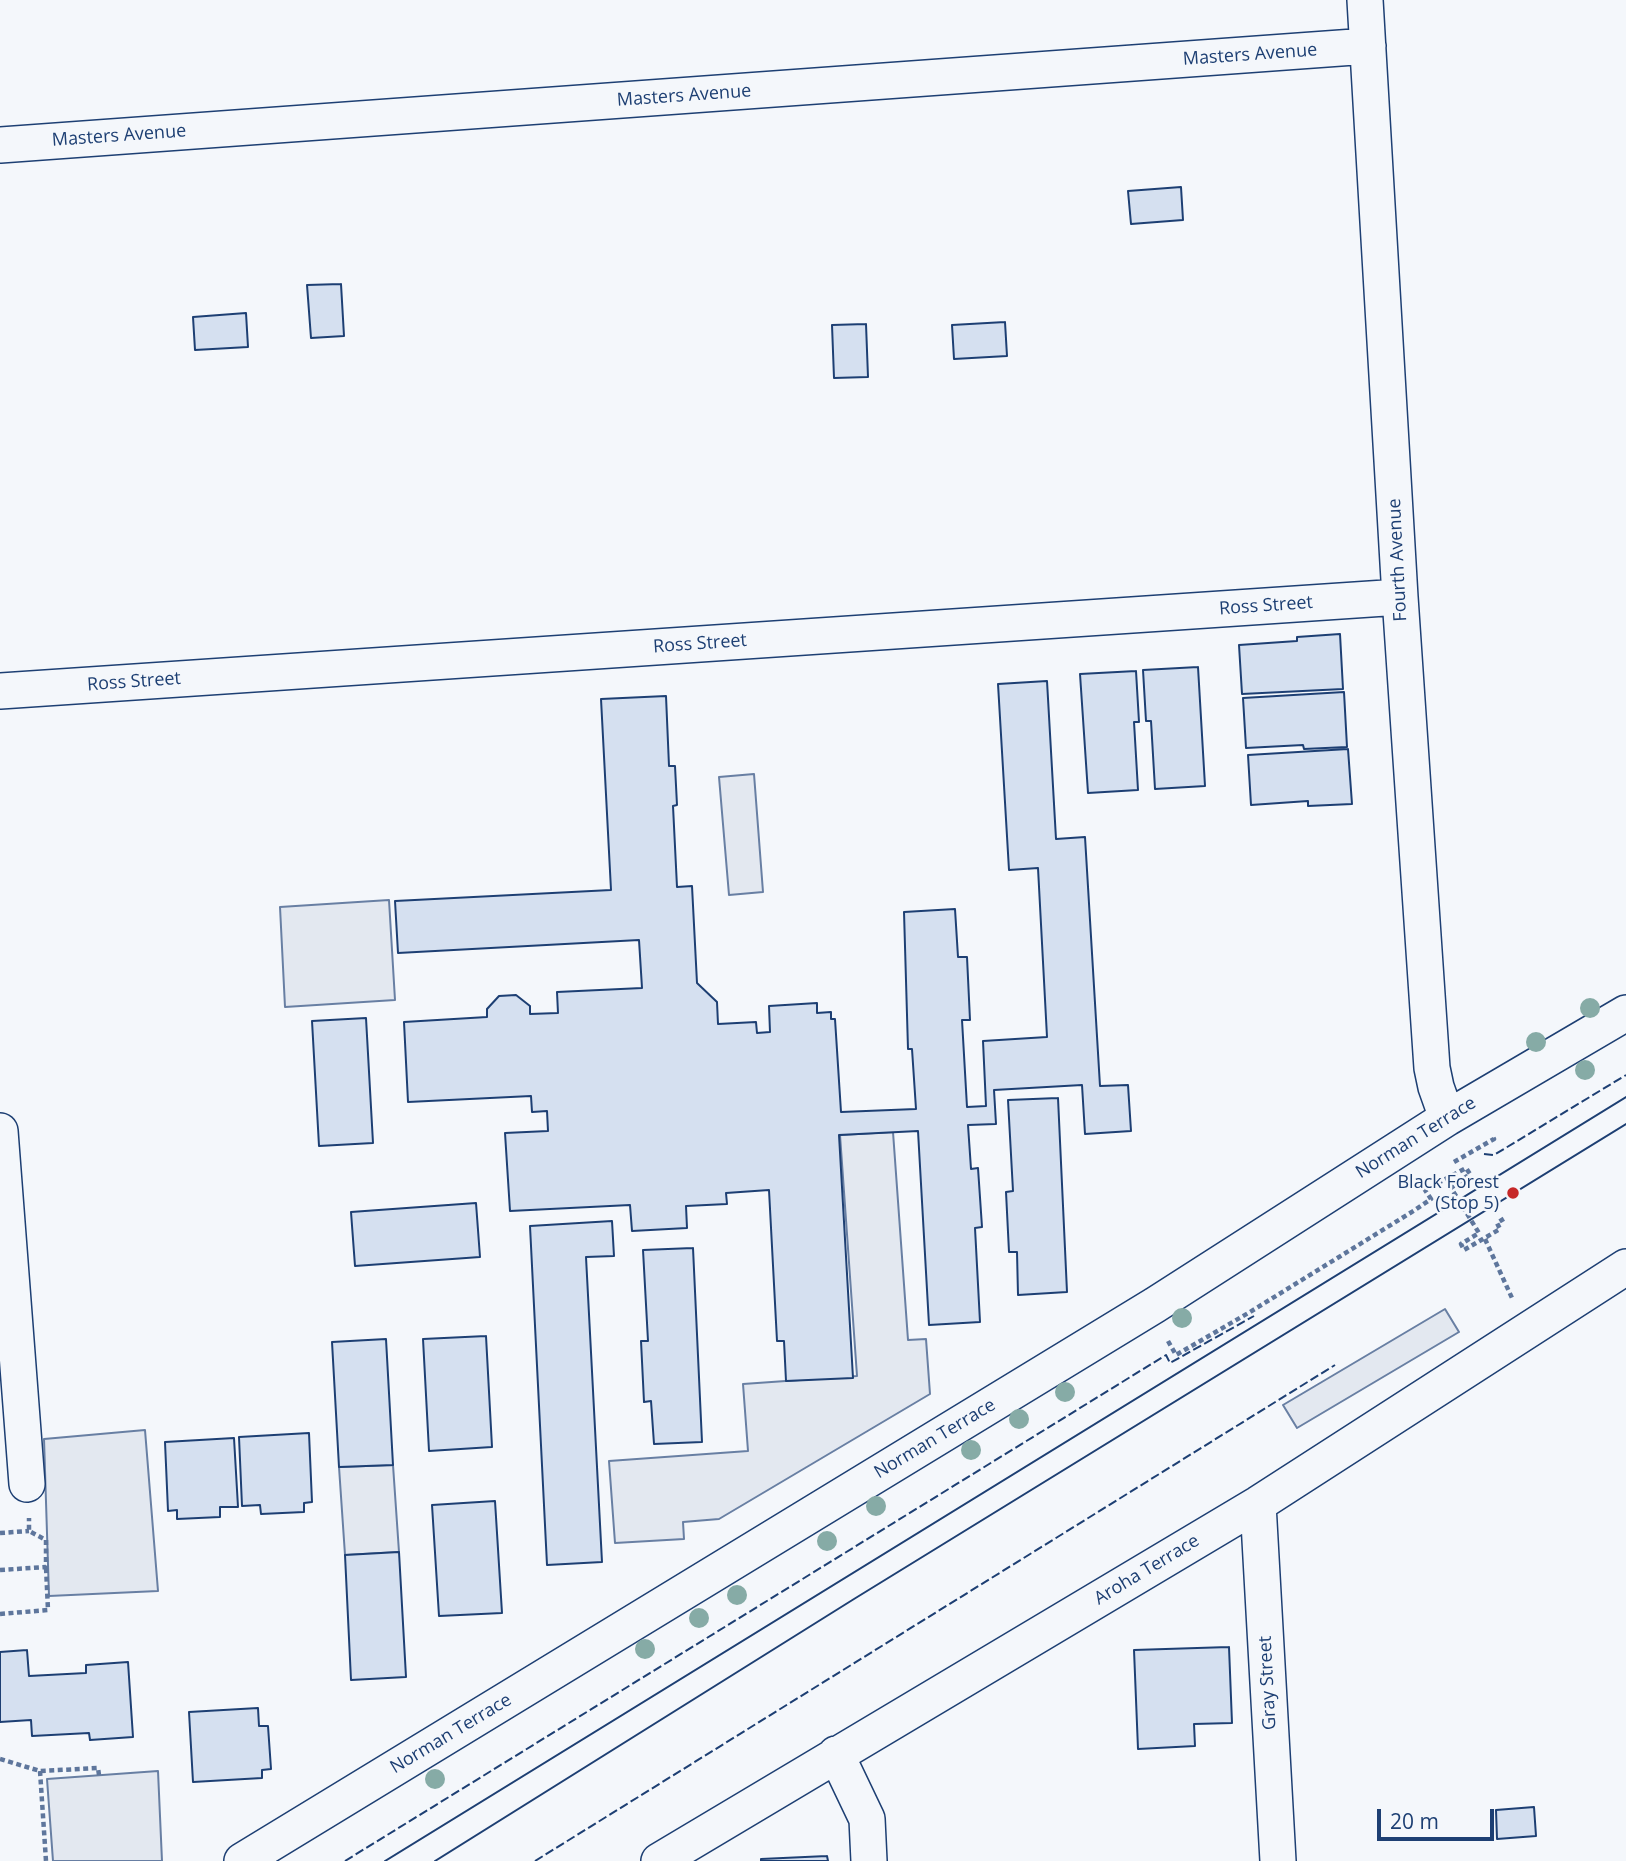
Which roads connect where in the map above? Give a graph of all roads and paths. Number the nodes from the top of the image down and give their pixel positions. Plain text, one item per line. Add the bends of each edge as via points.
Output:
1 (1365, 0) edge
2 (1368, 46) junction
3 (0, 145) edge
4 (1400, 597) junction
5 (0, 691) edge
6 (1626, 1013) edge
7 (1447, 1118) junction
8 (1489, 1128) dead end
9 (0, 1141) edge
10 (1451, 1164) dead end
11 (1440, 1170) dead end
12 (1446, 1178) junction
13 (1505, 1218) dead end
14 (1485, 1238) junction
15 (1626, 1267) edge
16 (1527, 1331) junction
17 (1168, 1341) dead end
18 (27, 1484) joint
19 (1258, 1504) junction
20 (29, 1531) junction
21 (0, 1533) edge
22 (46, 1567) junction
23 (0, 1570) edge
24 (0, 1614) edge
25 (836, 1754) junction
26 (0, 1759) edge
27 (40, 1771) junction
28 (99, 1775) dead end
29 (46, 1861) edge
30 (242, 1861) edge
31 (660, 1861) edge
32 (869, 1861) edge
33 (1278, 1861) edge

1 - 2 street, Fourth Avenue
2 - 3 street, Masters Avenue
2 - 4 street, Fourth Avenue
4 - 5 street, Ross Street
4 - 7 street, Fourth Avenue via 1432,1068
6 - 7 street, Norman Terrace
7 - 30 street, Norman Terrace via 1155,1306
8 - 10 path via 1494,1139
9 - 18 street
11 - 12 path
12 - 14 path via 1466,1168 1470,1174 1451,1188 1479,1233 1461,1244 1464,1250
12 - 17 path via 1426,1190 1431,1199 1415,1210 1250,1312 1176,1355
13 - 14 path via 1497,1223 1500,1229
14 - 16 path
15 - 16 street, Aroha Terrace
16 - 19 street, Aroha Terrace
18 - 20 path
19 - 25 street, Aroha Terrace
19 - 33 street, Gray Street
20 - 21 path
20 - 22 path via 46,1540
22 - 23 path
22 - 24 path via 48,1610
25 - 31 street, Aroha Terrace
25 - 32 street via 867,1819
26 - 27 path
27 - 28 path via 98,1768
27 - 29 path

